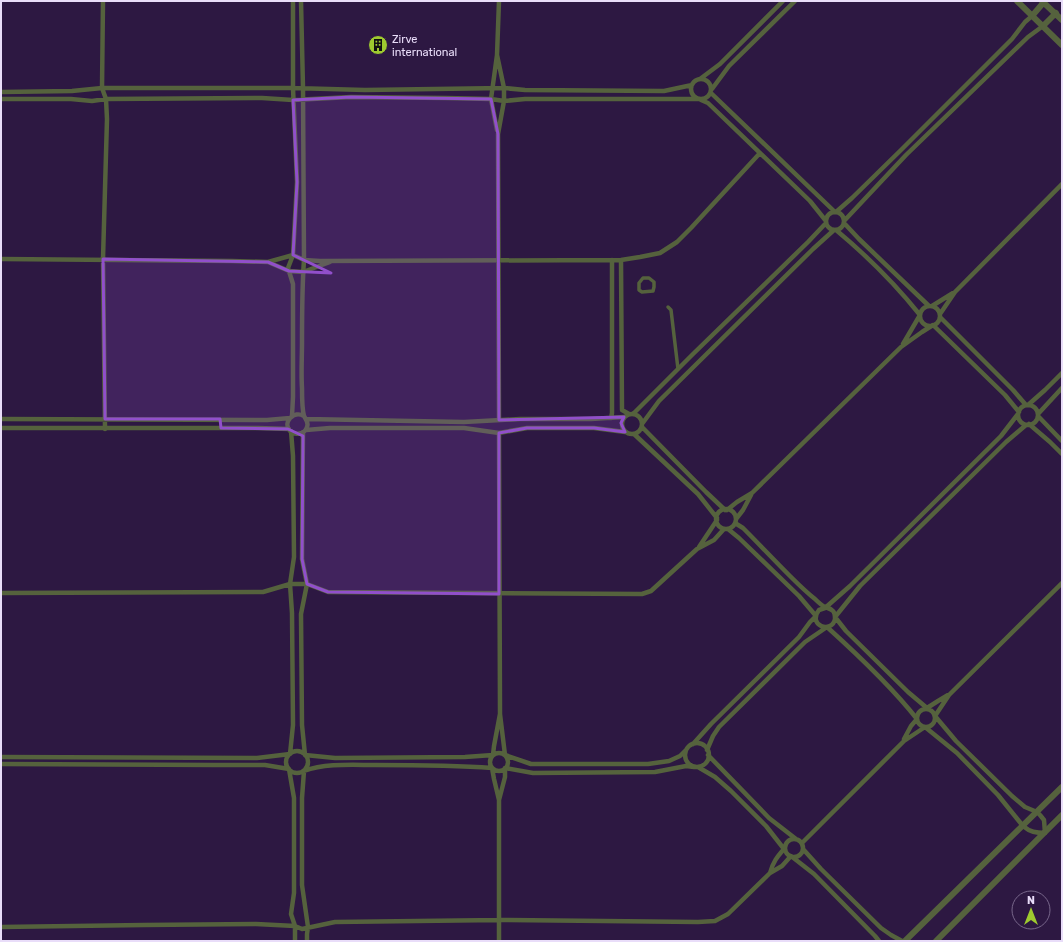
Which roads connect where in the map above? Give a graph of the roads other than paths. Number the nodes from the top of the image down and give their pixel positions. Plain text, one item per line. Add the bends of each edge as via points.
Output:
1 (103, 1) edge
2 (498, 1) edge
3 (783, 1) edge
4 (795, 1) edge
5 (1017, 1) edge
6 (1043, 2) edge
7 (293, 3) edge
8 (301, 3) edge
9 (774, 9) junction
10 (1056, 13) junction
11 (781, 15) junction
12 (1032, 16) junction
13 (1062, 20) edge
14 (1043, 26) junction
15 (1062, 45) edge
16 (497, 55) junction
17 (700, 79) junction
18 (692, 85) junction
19 (102, 88) junction
20 (293, 88) junction
21 (303, 88) junction
22 (493, 88) junction
23 (504, 88) junction
24 (712, 91) junction
25 (1, 92) edge
26 (1, 99) edge
27 (106, 99) junction
28 (302, 99) junction
29 (490, 99) junction
30 (700, 99) junction
31 (293, 100) junction
32 (504, 101) junction
33 (498, 134) junction
34 (901, 150) junction
35 (760, 153) junction
36 (906, 156) junction
37 (1062, 184) edge
38 (836, 212) junction
39 (826, 222) junction
40 (844, 222) junction
41 (835, 230) junction
42 (293, 255) junction
43 (1, 259) edge
44 (103, 259) junction
45 (304, 260) junction
46 (498, 260) junction
47 (612, 260) junction
48 (621, 260) junction
49 (333, 261) junction
50 (268, 262) junction
51 (289, 271) junction
52 (303, 272) junction
53 (773, 276) junction
54 (780, 282) junction
55 (652, 291) joint
56 (955, 292) junction
57 (930, 306) junction
58 (668, 307) dead end
59 (920, 315) junction
60 (940, 315) junction
61 (933, 325) junction
62 (293, 335) junction
63 (302, 335) junction
64 (901, 347) junction
65 (678, 369) junction
66 (1062, 374) edge
67 (1062, 388) edge
68 (1027, 405) junction
69 (1018, 413) junction
70 (631, 414) junction
71 (1038, 415) junction
72 (290, 417) junction
73 (305, 418) junction
74 (611, 418) junction
75 (624, 418) junction
76 (1, 419) edge
77 (105, 419) junction
78 (220, 419) junction
79 (499, 420) junction
80 (422, 421) junction
81 (1027, 425) junction
82 (642, 426) junction
83 (1, 428) edge
84 (221, 428) junction
85 (422, 428) junction
86 (105, 429) junction
87 (290, 430) junction
88 (305, 431) junction
89 (625, 432) junction
90 (499, 433) junction
91 (634, 434) junction
92 (1062, 441) edge
93 (988, 448) junction
94 (994, 454) junction
95 (1062, 454) edge
96 (947, 489) junction
97 (752, 493) junction
98 (953, 494) junction
99 (726, 510) junction
100 (717, 519) junction
101 (736, 521) junction
102 (913, 524) junction
103 (726, 529) junction
104 (918, 529) junction
105 (697, 549) junction
106 (860, 576) junction
107 (865, 581) junction
108 (1062, 583) edge
109 (290, 584) junction
110 (307, 584) junction
111 (1, 593) edge
112 (499, 594) junction
113 (825, 608) junction
114 (816, 616) junction
115 (835, 617) junction
116 (827, 627) junction
117 (949, 695) junction
118 (927, 708) junction
119 (500, 714) junction
120 (935, 716) junction
121 (917, 719) junction
122 (925, 727) junction
123 (904, 741) junction
124 (692, 744) junction
125 (686, 750) junction
126 (708, 752) junction
127 (290, 754) junction
128 (305, 755) junction
129 (493, 755) junction
130 (506, 756) junction
131 (27, 757) junction
132 (88, 757) junction
133 (1, 758) edge
134 (167, 758) junction
135 (1, 764) edge
136 (27, 764) junction
137 (88, 764) junction
138 (167, 764) junction
139 (696, 767) junction
140 (492, 768) junction
141 (505, 768) junction
142 (290, 769) junction
143 (304, 770) junction
144 (738, 785) junction
145 (1062, 787) edge
146 (731, 791) junction
147 (499, 800) junction
148 (1037, 812) junction
149 (1062, 815) edge
150 (1023, 826) junction
151 (1045, 833) junction
152 (796, 838) junction
153 (802, 843) junction
154 (784, 849) junction
155 (803, 849) junction
156 (791, 856) junction
157 (770, 873) junction
158 (499, 920) junction
159 (295, 926) junction
160 (1, 927) edge
161 (308, 927) junction
162 (295, 941) edge
163 (307, 941) edge
164 (499, 941) edge
165 (879, 941) edge
166 (902, 941) edge
167 (906, 941) edge
168 (936, 941) edge

1 - 19 street
2 - 16 street
3 - 9 street
4 - 11 street
5 - 12 street
6 - 10 street
6 - 12 street
7 - 8 street
7 - 20 street
8 - 21 street
9 - 11 street
9 - 17 street via 720,64
10 - 13 street
10 - 14 street
11 - 24 street via 729,66
12 - 14 street
12 - 34 street
14 - 15 street
14 - 36 street via 1028,37
16 - 22 street
16 - 23 street
17 - 18 street
17 - 24 street via 709,82
18 - 23 street via 664,91
18 - 30 street via 692,93
19 - 20 street
19 - 25 street
19 - 27 street
20 - 21 street
20 - 31 street
21 - 22 street
21 - 28 street
22 - 23 street
22 - 29 street
23 - 32 street
24 - 30 street via 707,98
24 - 38 street
26 - 27 street
27 - 31 street
27 - 44 street
28 - 29 street
28 - 31 street
28 - 45 street
29 - 32 street
29 - 33 street
30 - 32 street
30 - 35 street via 708,103
31 - 42 street via 297,182
32 - 33 street
33 - 46 street
34 - 36 street
34 - 38 street
35 - 39 street via 810,201
35 - 48 street via 677,242 660,253
36 - 40 street
37 - 56 street
38 - 39 street via 829,214
38 - 40 street via 841,214
39 - 41 street via 828,227
39 - 53 street
40 - 41 street via 841,228
40 - 57 street
41 - 54 street
41 - 59 street via 853,244
42 - 45 street
42 - 50 street
42 - 51 street
43 - 44 street
44 - 50 street
44 - 77 street
45 - 49 street
45 - 52 street
46 - 47 street
46 - 49 street
46 - 79 street
47 - 48 street
47 - 74 street
48 - 70 street via 622,410
49 - 52 street
50 - 51 street
51 - 52 street
51 - 62 street via 293,284
52 - 63 street
53 - 54 street
53 - 65 street
54 - 82 street via 659,401
55 - 55 street via 654,282 649,278 644,278 638,283 642,292
56 - 57 street
56 - 60 street
57 - 59 street via 924,308
57 - 60 street via 937,308
58 - 65 street via 671,310
59 - 61 street via 923,323
59 - 64 street
60 - 61 street
60 - 68 street
61 - 64 street
61 - 69 street via 1005,395
62 - 63 street
62 - 72 street via 293,397
63 - 73 street
64 - 97 street
65 - 70 street
66 - 68 street
67 - 71 street
68 - 69 street
68 - 71 street via 1035,408
69 - 81 street via 1020,420
69 - 93 street via 1001,436
70 - 75 street
70 - 82 street via 641,418
71 - 81 street via 1033,423
71 - 92 street
72 - 73 street via 299,414
72 - 78 street via 267,420
72 - 87 street
73 - 80 street
73 - 88 street via 308,425
74 - 75 street
74 - 79 street
75 - 89 street via 621,423
76 - 77 street
77 - 78 street
77 - 86 street
78 - 84 street
79 - 80 street
80 - 85 street
81 - 94 street
81 - 95 street
82 - 91 street
82 - 99 street
83 - 86 street
84 - 86 street
84 - 87 street
85 - 88 street via 330,428
85 - 90 street via 464,428
87 - 88 street via 297,434
87 - 109 street via 293,456 294,557
88 - 110 street via 302,559
89 - 90 street via 594,428 527,428
89 - 91 street
90 - 112 street
91 - 100 street via 698,494
93 - 94 street
93 - 96 street
94 - 98 street
96 - 98 street
96 - 102 street
97 - 99 street
97 - 101 street
98 - 104 street
99 - 100 street via 719,513
99 - 101 street via 733,512
100 - 103 street via 719,526
100 - 105 street
101 - 103 street via 732,527
101 - 113 street
102 - 104 street
102 - 106 street
103 - 105 street via 714,540
103 - 114 street via 739,538
104 - 107 street
105 - 112 street via 651,590 642,594
106 - 107 street
106 - 113 street
107 - 115 street
108 - 117 street
109 - 110 street
109 - 111 street via 263,592
109 - 127 street via 293,703
110 - 112 street via 328,592
110 - 128 street via 301,614 302,724
112 - 119 street
113 - 114 street via 819,610
113 - 115 street via 832,610
114 - 116 street via 818,624
114 - 124 street
115 - 116 street via 833,624
115 - 118 street via 846,631
116 - 121 street via 900,698
116 - 126 street via 805,642 719,727
117 - 118 street
117 - 120 street
118 - 120 street via 932,710
118 - 121 street via 920,711
119 - 129 street
119 - 130 street
120 - 122 street via 932,725
120 - 148 street via 956,741 1012,796 1025,807
121 - 122 street via 919,724
121 - 123 street
122 - 123 street
122 - 150 street via 957,753 998,795
123 - 153 street
124 - 125 street
124 - 126 street via 701,744
125 - 130 street via 669,761 648,764 531,764
125 - 139 street via 688,763
126 - 139 street via 708,760
126 - 144 street
127 - 128 street via 297,751
127 - 134 street via 257,758
127 - 142 street via 287,760
128 - 129 street via 336,758 465,758
128 - 143 street via 308,764
129 - 130 street via 502,753
129 - 140 street via 490,760
130 - 141 street via 508,764
131 - 132 street
131 - 133 street
131 - 136 street
132 - 134 street
132 - 137 street
134 - 138 street
135 - 136 street
136 - 137 street
137 - 138 street
138 - 142 street
139 - 141 street via 686,766 655,772 533,773
139 - 146 street via 715,777
140 - 141 street
140 - 143 street via 458,765 333,766
140 - 147 street
141 - 147 street
142 - 143 street via 296,773
142 - 159 street via 294,798 294,893 291,914
143 - 161 street via 302,884
144 - 146 street
144 - 152 street via 769,818
145 - 148 street
146 - 154 street via 766,826
147 - 158 street
148 - 150 street
148 - 151 street via 1044,820
149 - 151 street
150 - 151 street via 1034,833
150 - 167 street
151 - 168 street
152 - 153 street
152 - 154 street via 787,841
153 - 155 street
154 - 156 street
154 - 157 street via 777,856
155 - 156 street via 798,856
155 - 166 street via 881,928
156 - 157 street via 782,866
156 - 165 street via 814,874
157 - 158 street via 728,914 715,921
158 - 161 street via 335,922
158 - 164 street
159 - 160 street via 241,924
159 - 161 street via 302,929
159 - 162 street
161 - 163 street

